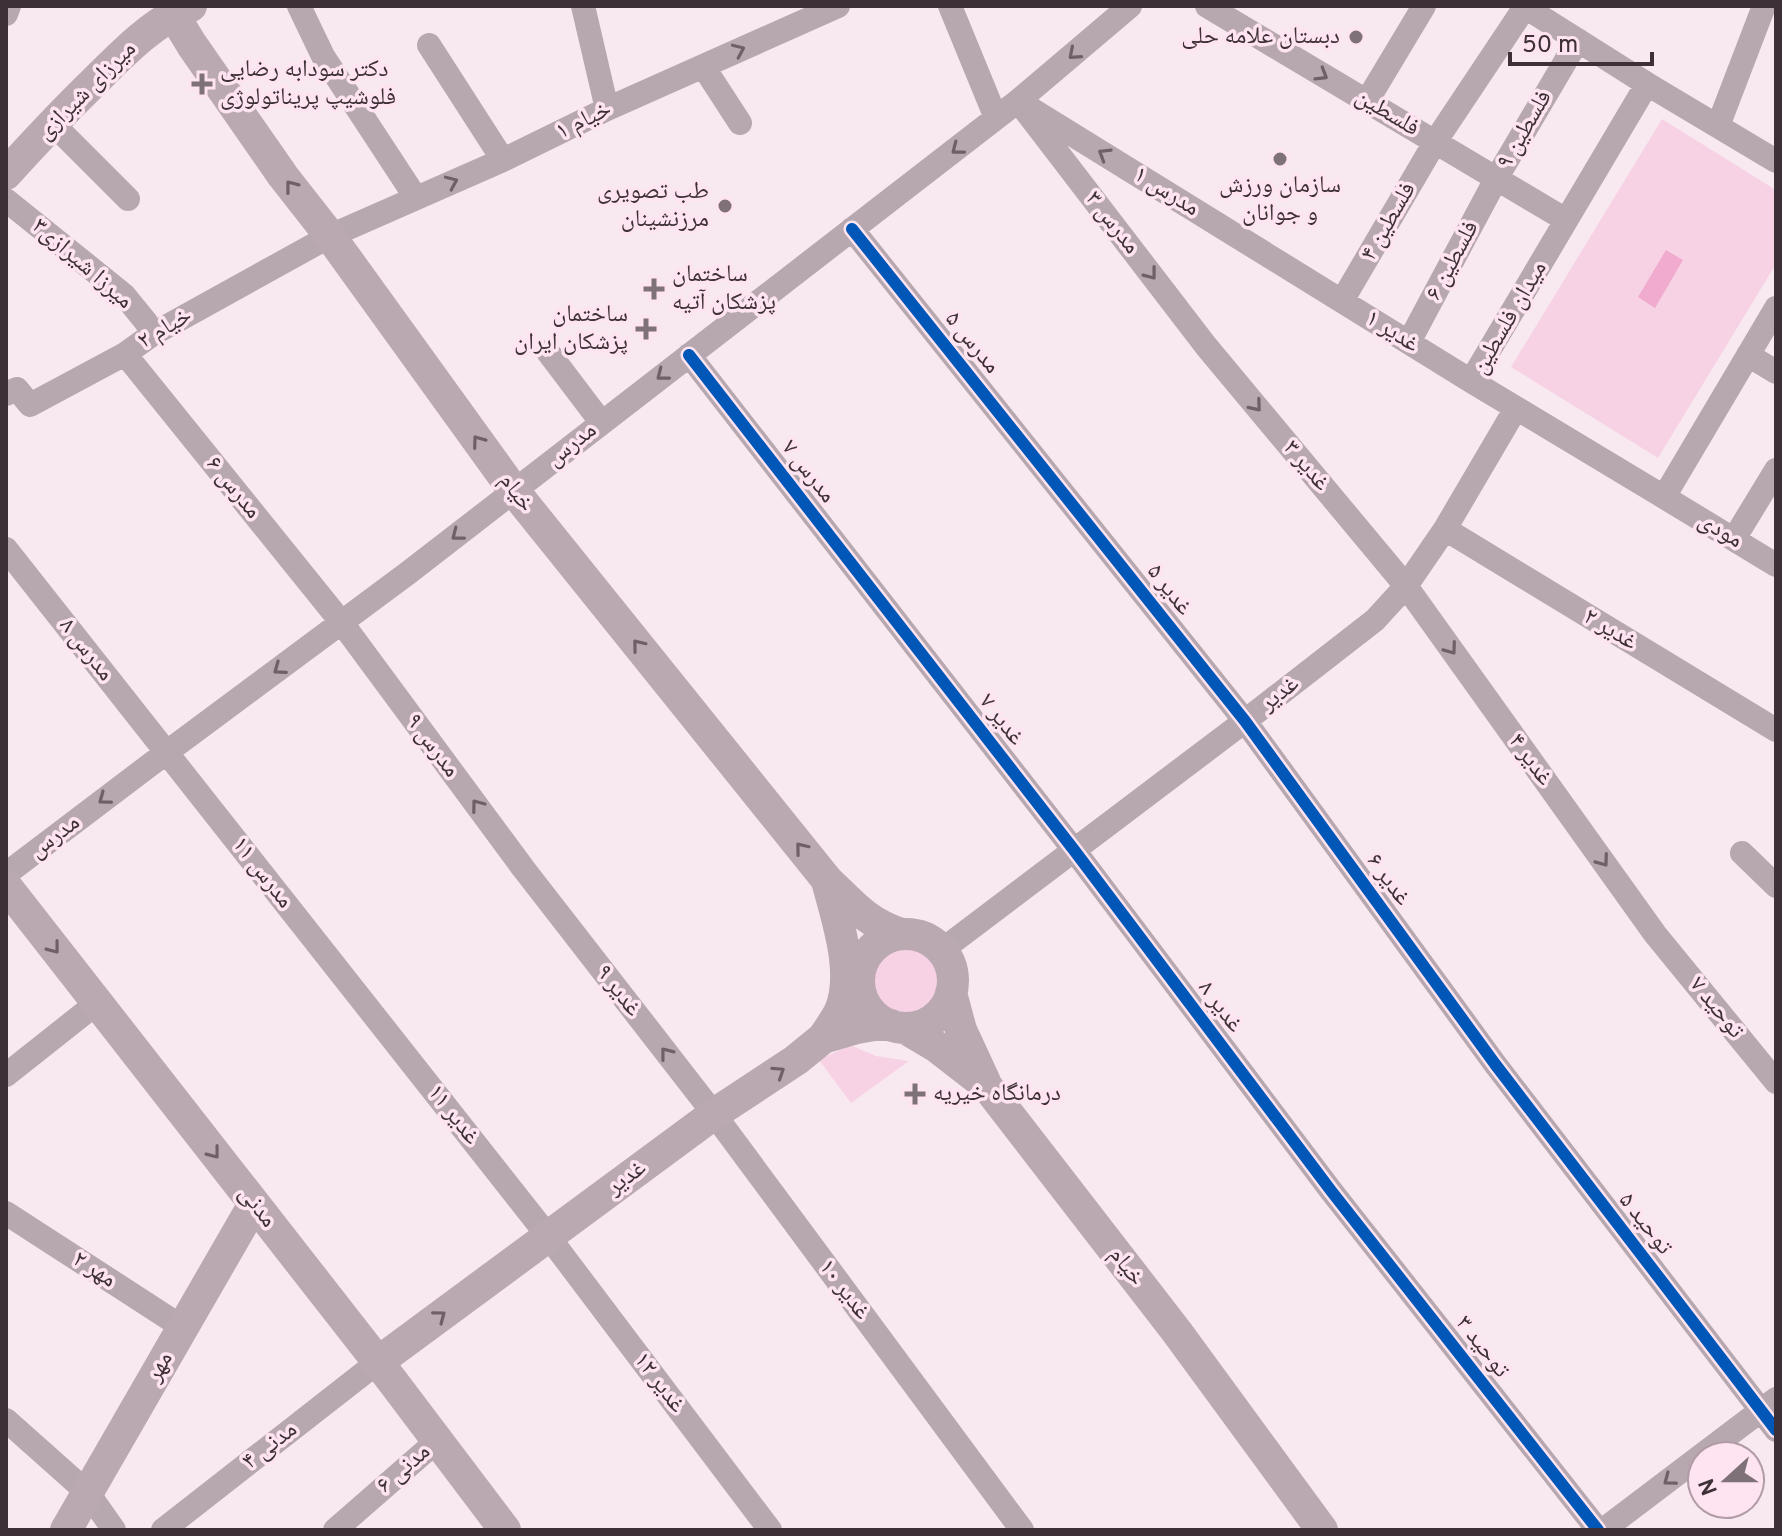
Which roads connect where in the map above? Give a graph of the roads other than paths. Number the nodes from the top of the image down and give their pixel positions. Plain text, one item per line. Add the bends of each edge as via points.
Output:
1 (9, 6) edge
2 (299, 6) edge
3 (583, 6) edge
4 (838, 6) edge
5 (950, 6) edge
6 (1130, 6) edge
7 (1207, 6) edge
8 (1424, 6) edge
9 (1764, 6) edge
10 (1525, 7) edge
11 (176, 8) edge
12 (1552, 13) edge
13 (6, 14) edge
14 (1578, 40) junction
15 (429, 45) dead end
16 (703, 66) junction
17 (1647, 84) junction
18 (1018, 101) junction
19 (1367, 101) junction
20 (607, 109) junction
21 (996, 118) junction
22 (52, 123) junction
23 (740, 123) dead end
24 (1718, 126) junction
25 (1435, 142) junction
26 (503, 160) junction
27 (1776, 161) edge
28 (6, 174) edge
29 (1496, 179) junction
30 (416, 198) junction
31 (128, 199) dead end
32 (6, 200) edge
33 (1566, 220) junction
34 (852, 229) junction
35 (330, 236) junction
36 (1314, 284) joint
37 (1342, 301) junction
38 (1776, 308) edge
39 (153, 334) junction
40 (1409, 342) junction
41 (1761, 345) edge
42 (1206, 346) joint
43 (548, 352) dead end
44 (125, 354) junction
45 (689, 355) junction
46 (1776, 372) edge
47 (1471, 381) junction
48 (6, 394) edge
49 (1516, 408) junction
50 (601, 422) junction
51 (1776, 470) edge
52 (1058, 485) joint
53 (514, 491) junction
54 (1664, 497) junction
55 (1445, 529) junction
56 (1734, 539) junction
57 (6, 549) edge
58 (1776, 565) edge
59 (1406, 586) junction
60 (892, 616) joint
61 (342, 623) junction
62 (1245, 721) junction
63 (1776, 730) edge
64 (167, 752) junction
65 (1074, 850) junction
66 (1742, 853) dead end
67 (523, 868) joint
68 (6, 874) edge
69 (827, 880) junction
70 (6, 886) edge
71 (1776, 886) edge
72 (901, 934) junction
73 (1655, 934) joint
74 (942, 950) junction
75 (951, 993) junction
76 (357, 994) joint
77 (97, 1003) junction
78 (898, 1026) junction
79 (823, 1038) junction
80 (1495, 1064) joint
81 (6, 1075) edge
82 (1776, 1082) edge
83 (986, 1085) junction
84 (714, 1114) junction
85 (1332, 1192) joint
86 (254, 1204) junction
87 (6, 1213) edge
88 (548, 1236) junction
89 (182, 1327) junction
90 (378, 1362) junction
91 (1771, 1413) edge
92 (6, 1420) edge
93 (437, 1441) junction
94 (88, 1493) junction
95 (66, 1530) edge
96 (114, 1530) edge
97 (163, 1530) edge
98 (335, 1530) edge
99 (505, 1530) edge
100 (770, 1530) edge
101 (1022, 1530) edge
102 (1322, 1530) edge
103 (1601, 1530) edge

1 - 13 street
2 - 30 street via 323,56
3 - 20 street
16 -> 4 street, خیام ۱
5 - 21 street
6 -> 18 street, مدرس
7 -> 19 street, فلسطین
8 - 19 street
9 - 24 street
10 - 12 street
10 - 25 street, فلسطین ۴
11 - 22 main road, میرزای شیرازی
35 -> 11 main road, خیام via 192,45
12 - 14 street
14 - 17 street
14 - 29 street, فلسطین ۹
15 - 26 street
16 - 20 street, خیام ۱
16 - 23 street
17 - 24 street
17 - 33 street, میدان فلسطین
18 - 21 street, مدرس
36 -> 18 street, مدرس ۱
18 -> 42 street, مدرس ۳
19 - 25 street, فلسطین
20 - 26 street, خیام ۱
21 -> 34 street, مدرس
22 - 28 main road, میرزای شیرازی
22 - 31 street
24 - 27 street
25 - 29 street, فلسطین
25 - 37 street, فلسطین ۴
30 -> 26 street, خیام ۱
29 - 33 street, فلسطین
29 - 40 street, فلسطین ۶
30 - 35 street, خیام ۱
32 - 39 street, میرزا شیرازی۳ via 124,295
33 - 47 street, میدان فلسطین
34 - 45 street, مدرس
34 - 52 street, مدرس ۵
35 - 39 street, خیام ۲
53 -> 35 main road, خیام
36 - 37 street, غدیر ۱
37 - 40 street, غدیر ۱
38 - 41 street
39 - 44 street, خیام ۲
40 - 47 street, غدیر ۱
41 - 46 street
41 - 54 street
42 -> 59 street, غدیر ۳
43 - 50 street
44 - 48 street, خیام ۲ via 30,405 17,389
44 - 61 street, مدرس ۶
45 -> 50 street, مدرس
45 - 60 street, مدرس ۷
47 - 49 street, میدان فلسطین
49 - 54 street, میدان فلسطین
49 - 55 street, غدیر
50 - 53 street, مدرس
51 - 56 street
52 - 62 street, غدیر ۵
53 -> 61 street, مدرس
69 -> 53 main road, خیام
54 - 56 street, مودی
55 - 59 street, غدیر
55 - 63 street, غدیر ۲
56 - 58 street, مودی
57 - 64 street, مدرس ۸
59 - 62 street, غدیر via 1375,620
59 -> 73 street, غدیر ۴
60 - 65 street, غدیر ۷
61 -> 64 street, مدرس
67 -> 61 street, مدرس ۹
62 - 65 street, غدیر
62 - 80 street, غدیر ۶
64 -> 68 street, مدرس
64 - 76 street, مدرس ۱۱
65 - 74 street, غدیر
65 - 85 street, غدیر ۸
66 - 71 street
84 -> 67 street, غدیر ۹
69 - 72 main road, خیام via 863,915
69 - 79 main road via 842,935 845,984 841,1008
70 -> 77 main road, مدنی
72 - 74 main road via 916,934
72 - 78 main road via 874,946 859,975 866,1006
73 - 82 street, توحید ۷
74 - 75 main road via 950,963
75 - 78 main road via 934,1018 921,1025
75 - 83 main road
76 - 88 street, غدیر ۱۱
77 - 81 street
77 -> 86 main road, مدنی
78 - 79 main road, غدیر via 874,1025
78 - 83 main road, خیام via 937,1047
84 -> 79 main road, غدیر
80 - 91 street, توحید ۵
83 - 102 main road, خیام
84 - 88 main road, غدیر
84 - 101 street, غدیر ۱۰
85 - 103 street, توحید ۳
86 - 89 main road, مهر
86 - 90 main road, مدنی
87 - 89 street, مهر ۲
90 -> 88 main road, غدیر
88 - 100 street, غدیر ۱۲
89 - 94 main road, مهر
90 - 93 main road, مدنی
90 - 97 street, مدنی ۴
91 -> 103 street
92 - 94 street
93 - 98 street, مدنی ۶
93 - 99 main road, مدنی
94 - 95 main road, مهر
94 - 96 street

